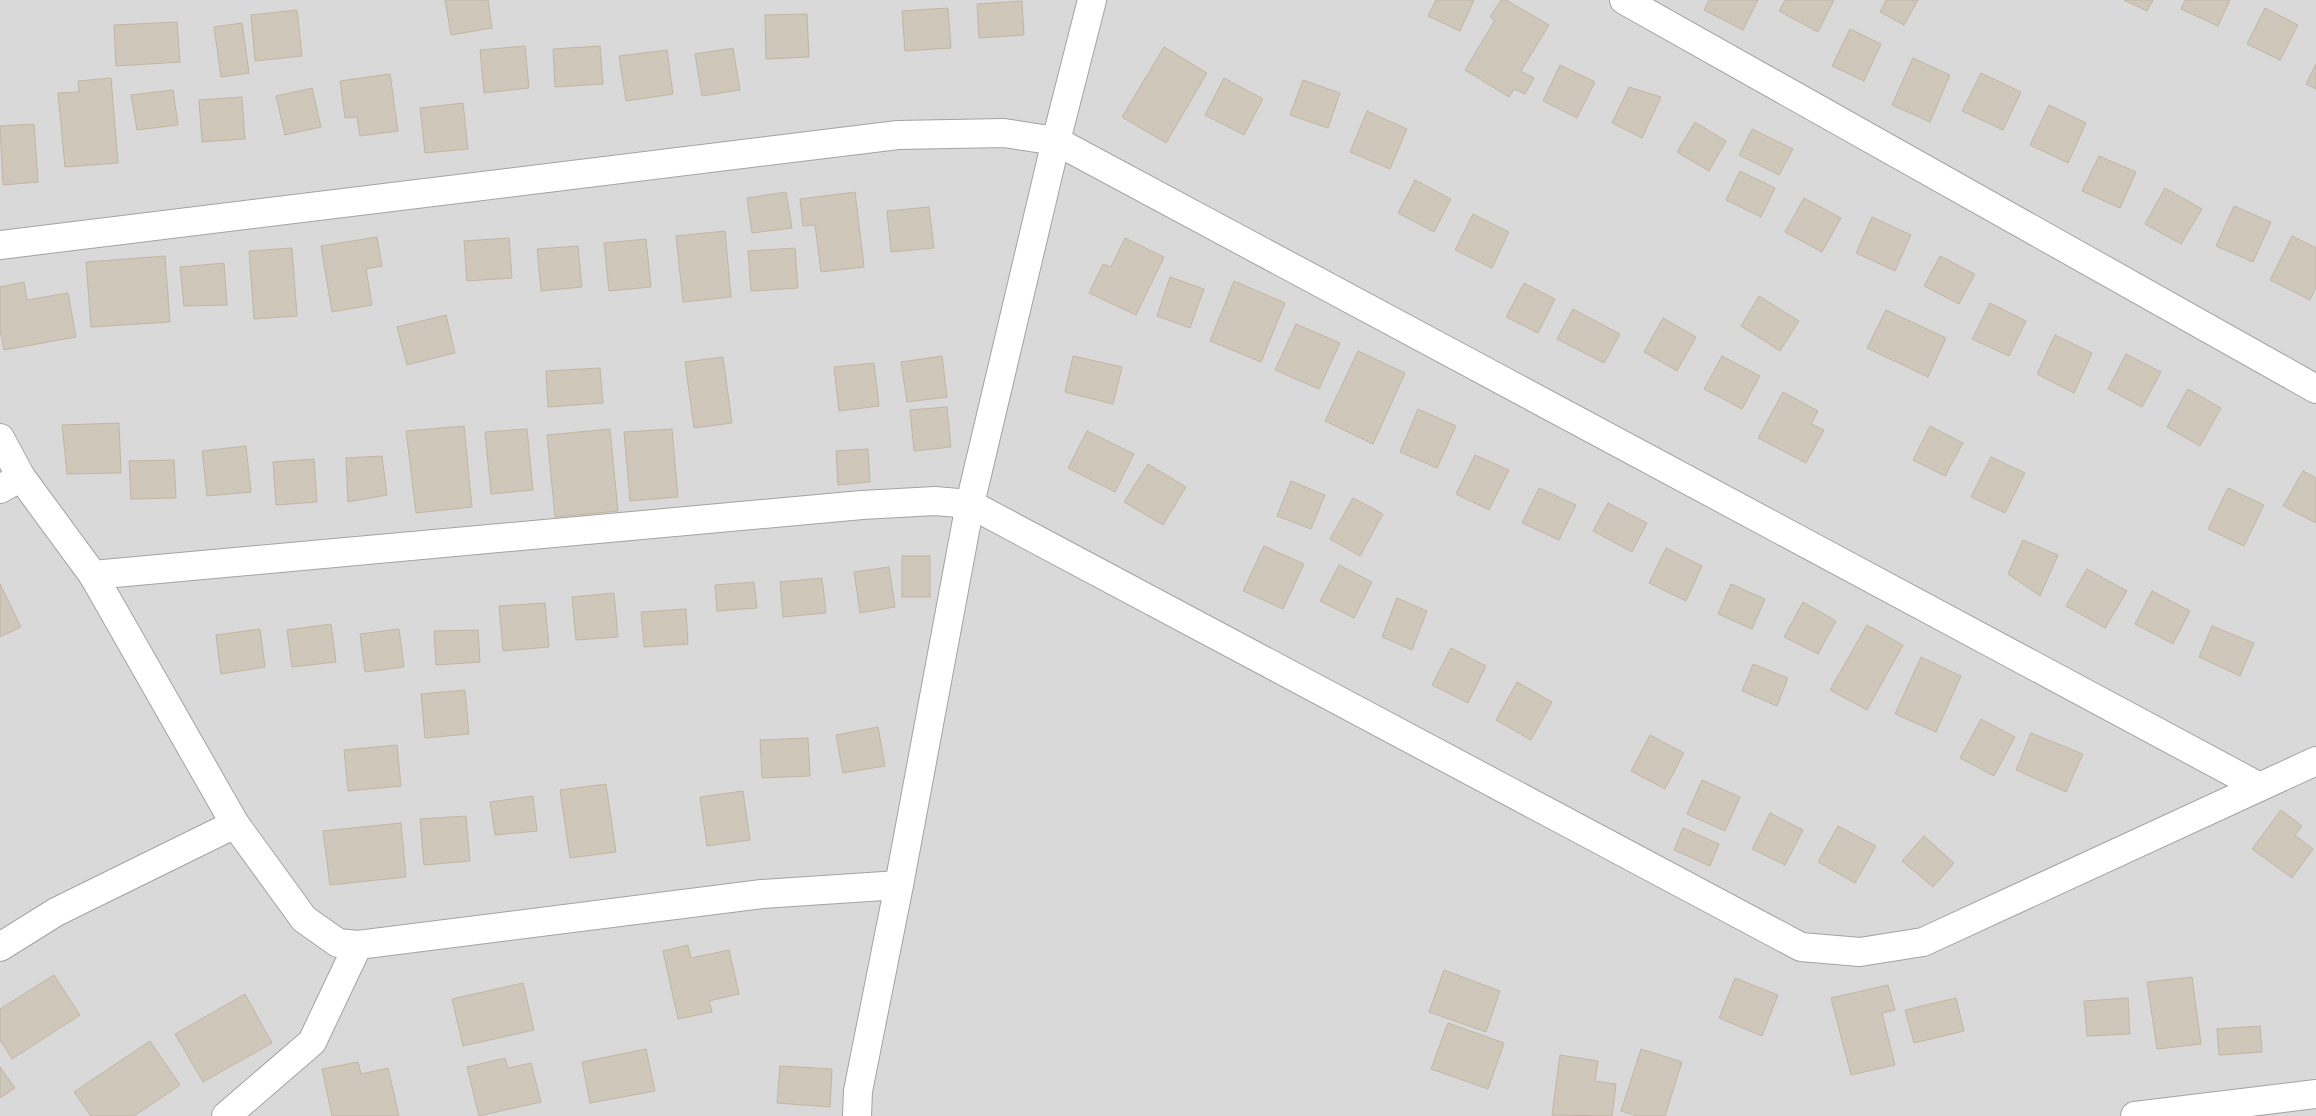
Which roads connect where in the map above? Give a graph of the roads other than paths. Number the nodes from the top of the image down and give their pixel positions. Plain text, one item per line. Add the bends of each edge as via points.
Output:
1 (1092, 0) edge
2 (1624, 0) edge
3 (1056, 141) junction
4 (0, 245) edge
5 (2316, 389) edge
6 (0, 438) edge
7 (11, 483) edge
8 (970, 504) junction
9 (93, 574) junction
10 (2316, 761) edge
11 (2258, 786) junction
12 (235, 824) junction
13 (899, 885) junction
14 (358, 945) junction
15 (0, 947) edge
16 (2316, 1094) edge
17 (226, 1116) edge
18 (857, 1116) edge
19 (2134, 1116) edge

1 - 3 street
2 - 5 street
3 - 4 street via 1004,132 898,134
3 - 8 street
3 - 11 street
6 - 7 street
7 - 9 street
8 - 9 street via 935,501 862,505
8 - 11 street via 1801,947 1860,952 1923,942
8 - 13 street
9 - 12 street
10 - 11 street
12 - 14 street via 304,919 338,942
12 - 15 street via 56,912
13 - 14 street via 762,894
13 - 18 street via 858,1091
14 - 17 street via 312,1042
16 - 19 street

